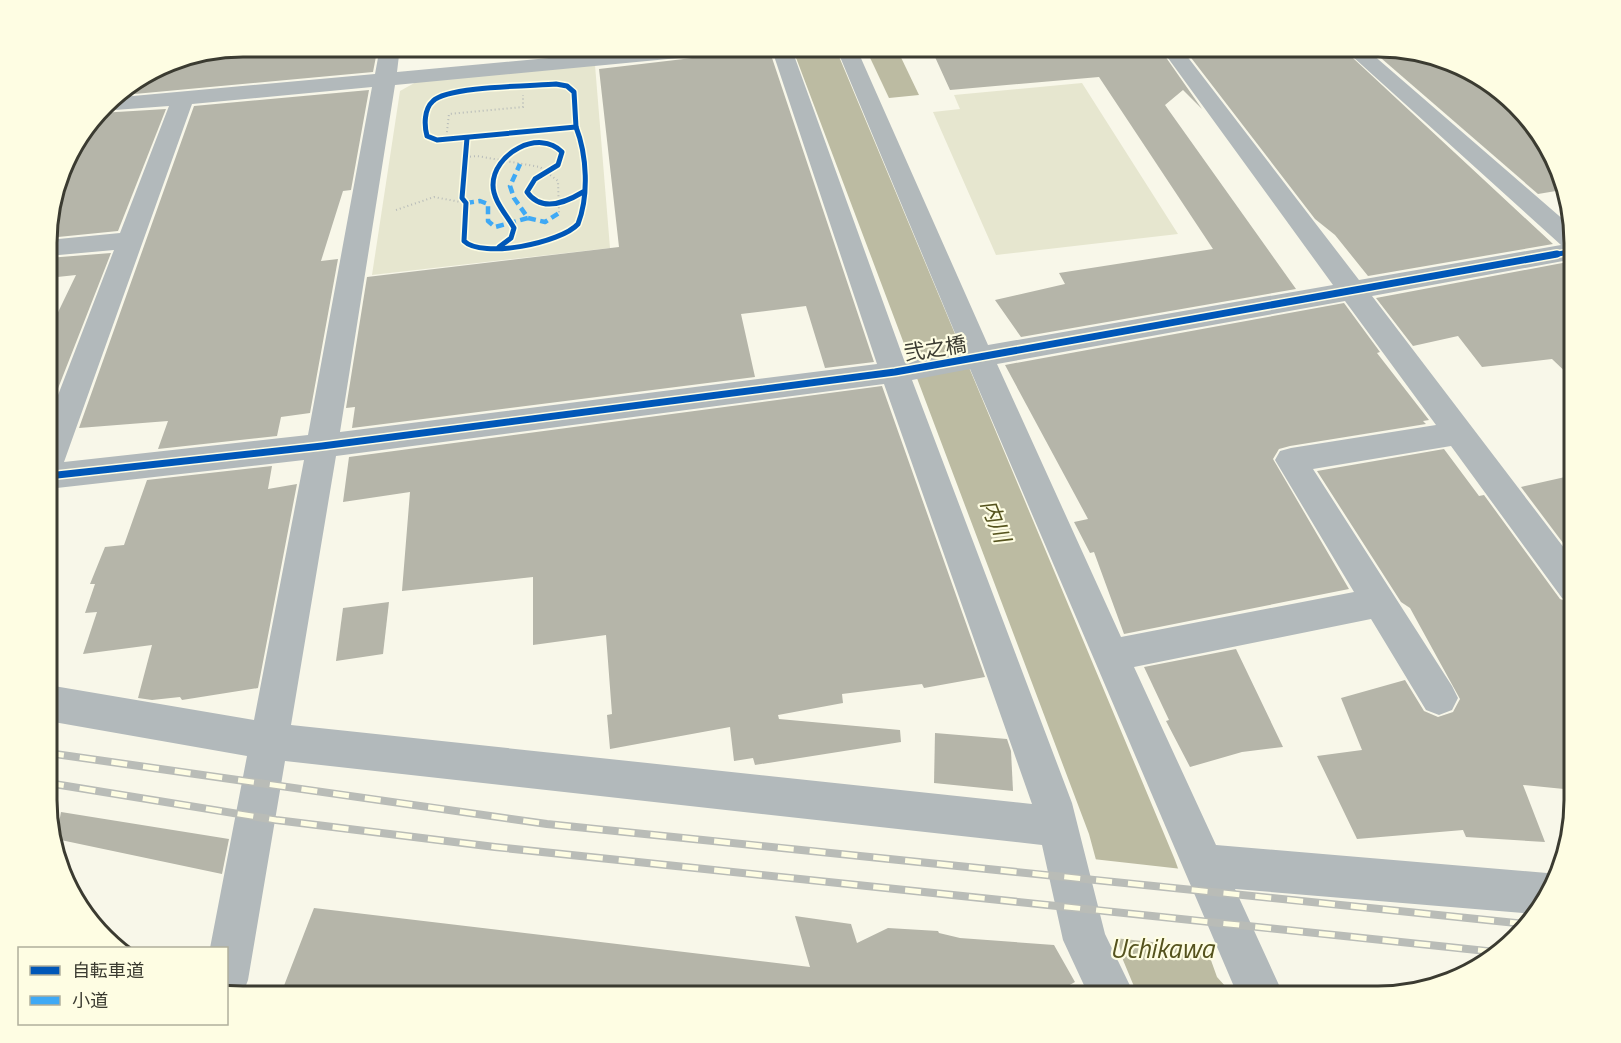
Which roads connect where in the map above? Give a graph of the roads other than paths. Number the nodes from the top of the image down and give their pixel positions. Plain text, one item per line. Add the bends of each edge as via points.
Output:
1 (389, 57) edge
2 (616, 57) edge
3 (785, 57) edge
4 (851, 57) edge
5 (1178, 57) edge
6 (1364, 57) edge
7 (386, 79) junction
8 (183, 98) junction
9 (119, 104) edge
10 (1564, 233) edge
11 (131, 240) junction
12 (57, 247) edge
13 (1564, 253) edge
14 (1353, 292) junction
15 (980, 359) junction
16 (895, 372) junction
17 (1458, 434) junction
18 (57, 440) edge
19 (322, 446) junction
20 (57, 475) edge
21 (1564, 574) edge
22 (1380, 602) junction
23 (1111, 655) junction
24 (1439, 698) dead end
25 (57, 705) edge
26 (269, 741) junction
27 (1059, 827) junction
28 (1203, 865) junction
29 (1539, 893) edge
30 (228, 969) edge
31 (1108, 986) edge
32 (1257, 986) edge

1 - 7 street
2 - 7 street
3 - 16 street
4 - 15 street
5 - 14 street
6 - 10 street
7 - 8 street
7 - 19 street
8 - 9 street
8 - 11 street
11 - 12 street
11 - 18 street
13 - 14 street, 弐之橋
14 - 15 street, 弐之橋
14 - 17 street
15 - 16 street, 弐之橋
15 - 23 street
16 - 19 street, 弐之橋
16 - 27 street via 1021,712
17 - 21 street
17 - 22 street via 1291,460
19 - 20 street, 弐之橋
19 - 26 street
22 - 23 street
22 - 24 street
23 - 28 street
25 - 26 street
26 - 27 street
26 - 30 street
27 - 31 street via 1085,940
28 - 29 street
28 - 32 street

